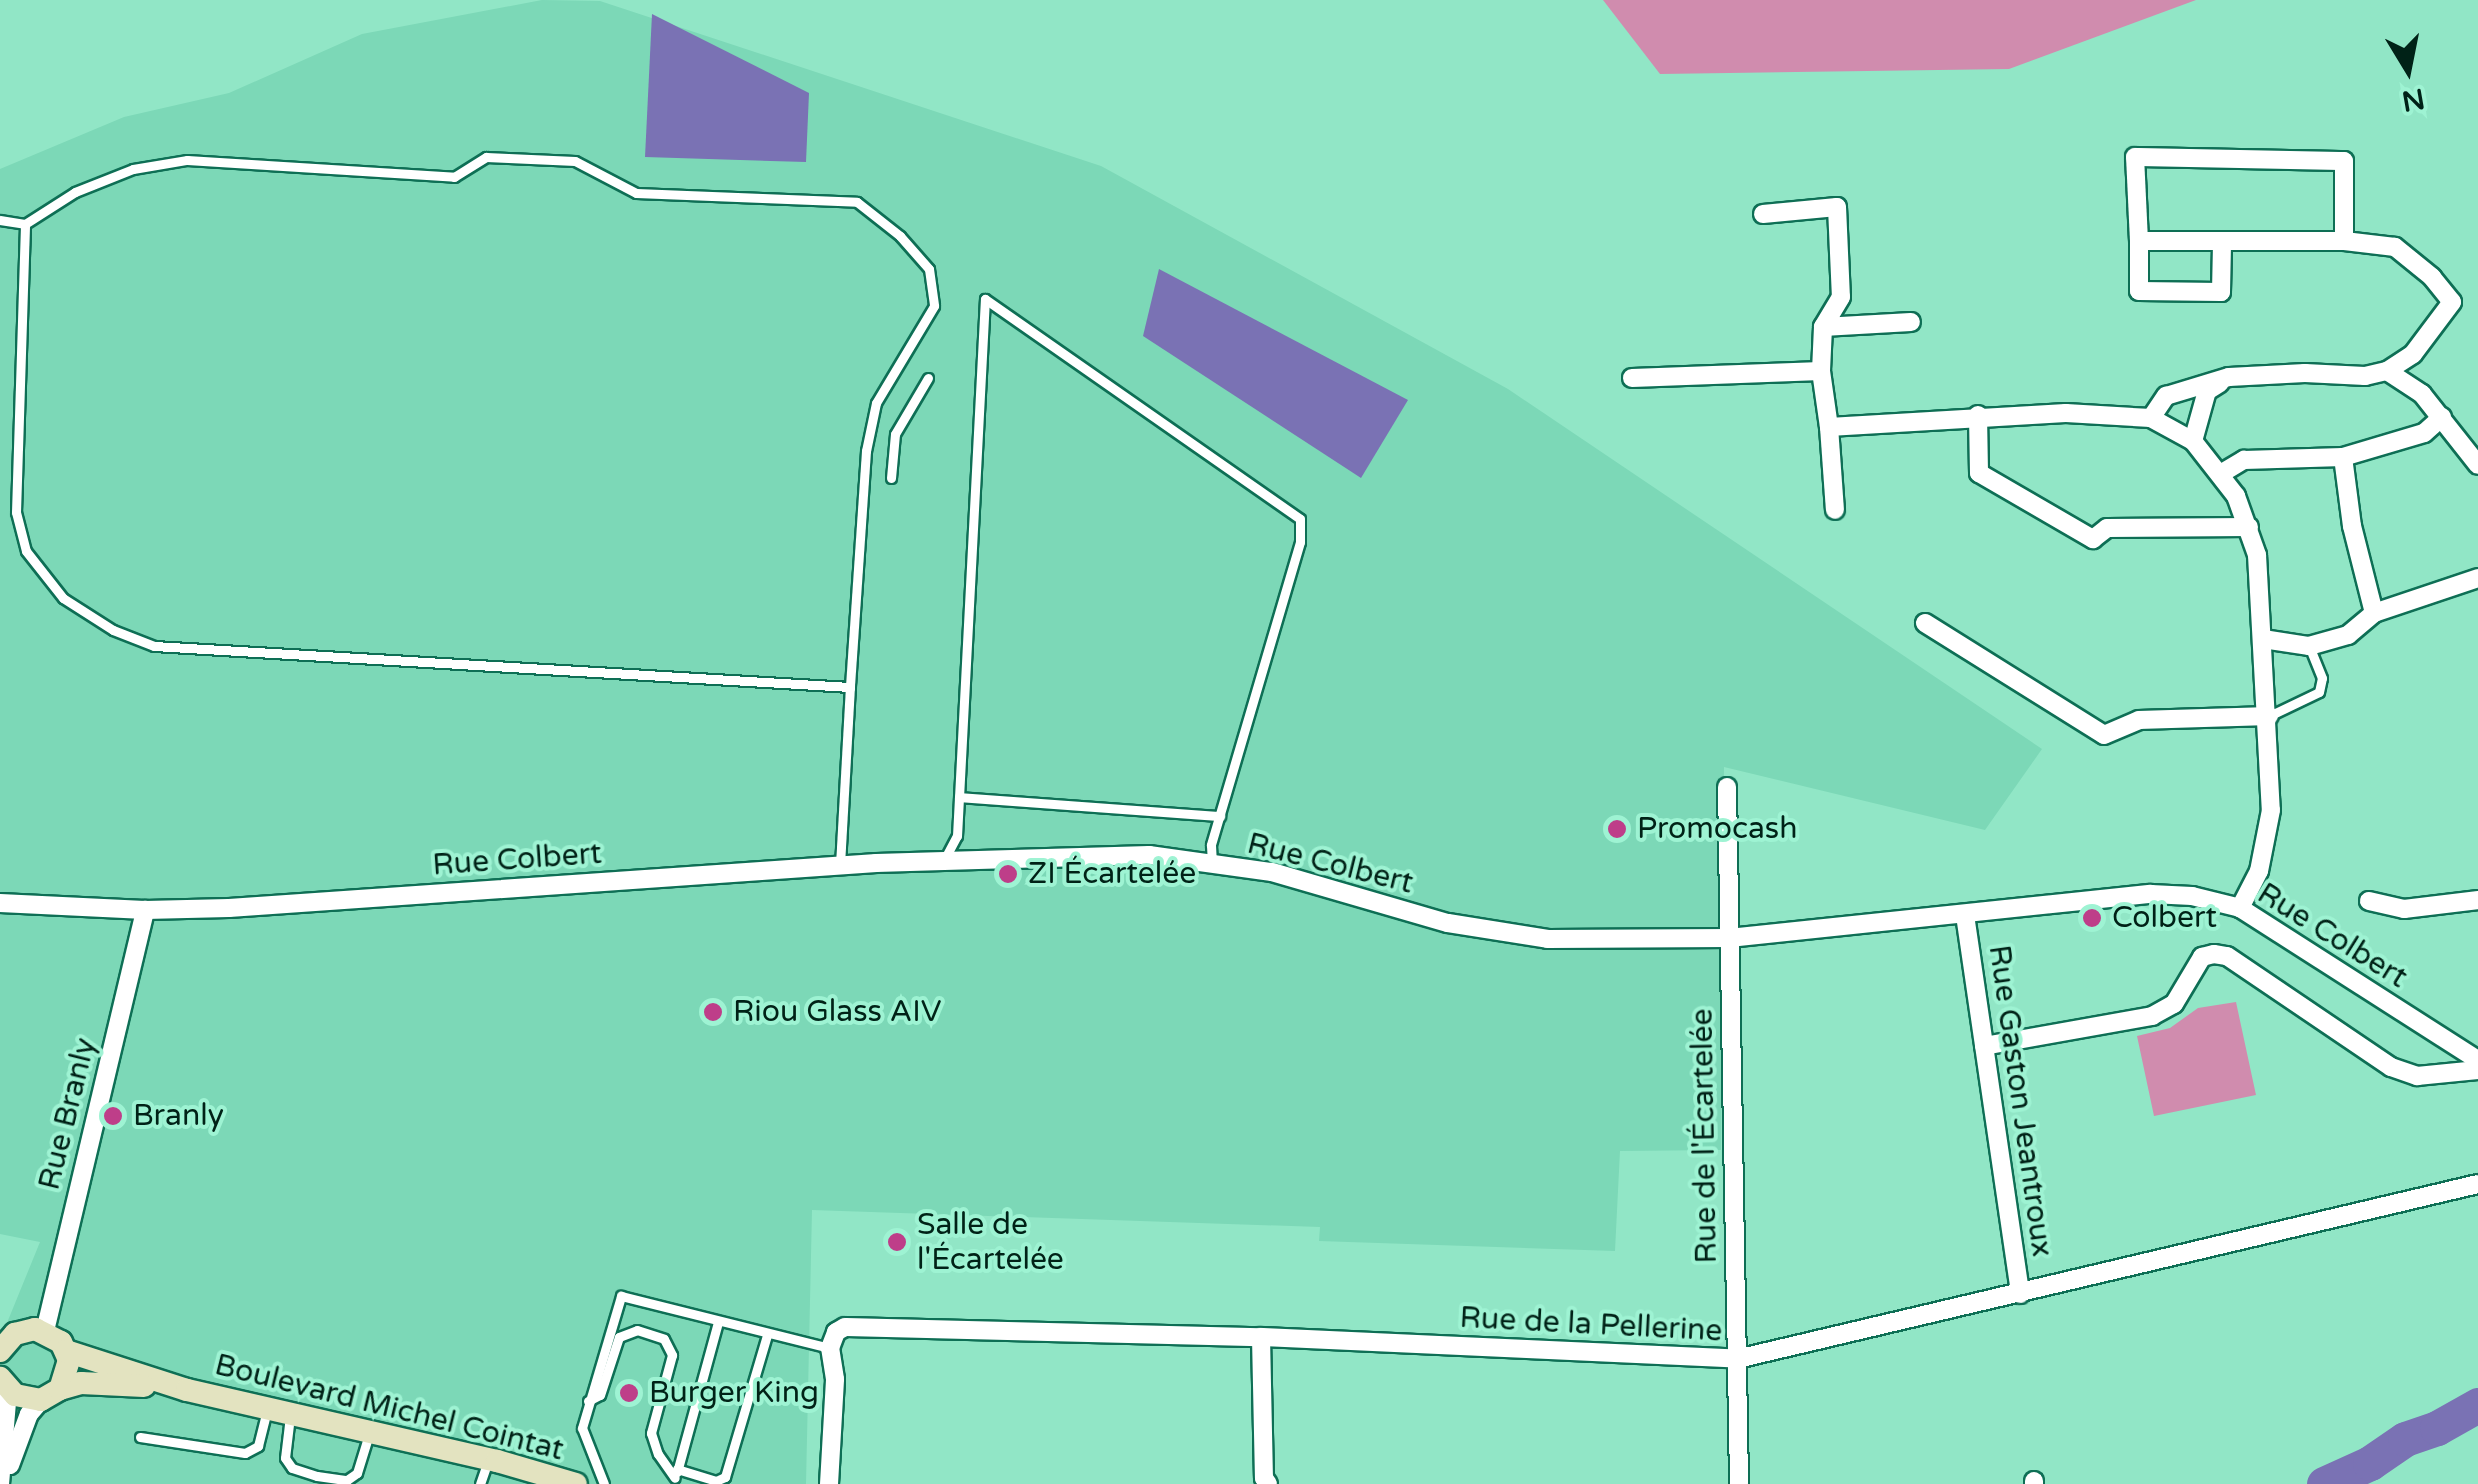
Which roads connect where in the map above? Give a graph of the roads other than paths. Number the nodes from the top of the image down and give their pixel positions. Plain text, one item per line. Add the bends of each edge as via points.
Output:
1 (1763, 214) dead end
2 (0, 220) edge
3 (25, 224) junction
4 (2139, 241) junction
5 (2344, 241) junction
6 (2222, 243) junction
7 (1911, 322) dead end
8 (1822, 327) junction
9 (1820, 371) junction
10 (2387, 371) junction
11 (2228, 376) junction
12 (928, 378) dead end
13 (1632, 378) dead end
14 (1978, 415) junction
15 (2442, 417) junction
16 (2150, 418) junction
17 (1829, 427) junction
18 (2193, 441) junction
19 (2342, 457) junction
20 (2478, 466) edge
21 (2222, 473) junction
22 (891, 478) dead end
23 (1835, 510) dead end
24 (2249, 526) junction
25 (2478, 578) edge
26 (2374, 613) junction
27 (1924, 623) dead end
28 (2262, 639) junction
29 (2308, 646) junction
30 (850, 687) junction
31 (2270, 716) junction
32 (1727, 787) dead end
33 (959, 797) junction
34 (1220, 816) junction
35 (944, 861) junction
36 (1212, 864) junction
37 (840, 865) junction
38 (2478, 900) edge
39 (2368, 901) dead end
40 (0, 903) edge
41 (2240, 908) junction
42 (145, 910) junction
43 (1965, 915) junction
44 (1729, 938) junction
45 (1984, 1046) junction
46 (2478, 1060) edge
47 (2478, 1070) edge
48 (2478, 1184) edge
49 (2020, 1294) junction
50 (718, 1322) junction
51 (45, 1330) junction
52 (767, 1335) junction
53 (1261, 1337) junction
54 (830, 1348) junction
55 (0, 1349) edge
56 (66, 1350) junction
57 (1737, 1359) junction
58 (2, 1382) edge
59 (187, 1390) junction
60 (51, 1394) junction
61 (588, 1401) junction
62 (279, 1411) junction
63 (370, 1432) junction
64 (140, 1437) dead end
65 (488, 1458) junction
66 (676, 1477) edge
67 (2, 1484) edge
68 (480, 1484) edge
69 (576, 1484) edge
70 (604, 1484) edge
71 (829, 1484) edge
72 (1268, 1484) edge
73 (1739, 1484) edge

1 - 8 street via 1836,207 1841,298
2 - 3 lane
3 - 30 lane via 16,512 26,551 63,598 113,630 154,646
3 - 30 lane via 75,192 133,169 188,160 454,177 486,157 575,161 636,194 857,202 929,269 934,306 876,403 866,451
4 - 5 street via 2135,157 2344,161
4 - 6 street
4 - 6 street via 2139,291 2220,292
5 - 6 street
5 - 10 street via 2395,247 2452,302 2413,354
7 - 8 street
8 - 9 street
9 - 13 street
9 - 17 street
10 - 11 street
10 - 15 street
11 - 16 street via 2166,396
11 - 18 street via 2208,391
12 - 22 lane via 895,434
14 - 16 street
14 - 17 street
14 - 24 street via 1979,473 2094,539 2107,528
15 - 19 street via 2424,433
15 - 20 street
16 - 18 street
17 - 23 street
18 - 21 street
19 - 21 street via 2244,460
19 - 26 street
21 - 24 street
24 - 28 street
25 - 26 street
26 - 29 street via 2348,635
27 - 31 street via 2104,735 2138,720
28 - 29 street
28 - 31 street
29 - 31 lane via 2322,678 2318,692
30 - 37 lane
31 - 41 street via 2270,833
32 - 44 street, Rue de l'Écartelée
33 - 34 lane
33 - 34 lane via 985,299 1300,519 1300,542
33 - 35 lane via 957,836
34 - 36 lane
35 - 36 street, Rue Colbert via 1150,854
35 - 37 street, Rue Colbert
36 - 44 street, Rue Colbert via 1272,872 1448,923 1548,939
37 - 42 street, Rue Colbert
38 - 39 street via 2404,909
40 - 42 street, Rue Colbert
41 - 43 street, Rue Colbert via 2151,894
41 - 46 street, Rue Colbert
42 - 51 street, Rue Branly
43 - 44 street, Rue Colbert
43 - 45 street, Rue Gaston Jeantroux
44 - 57 street, Rue de l'Écartelée
45 - 47 street via 2152,1016 2174,1004 2202,957 2214,954 2391,1067 2417,1076
45 - 49 street, Rue Gaston Jeantroux
48 - 49 street, Rue de la Pellerine
49 - 57 street, Rue de la Pellerine
50 - 52 lane
50 - 61 lane via 620,1296
50 - 66 lane
51 - 55 main road via 24,1330
51 - 56 main road
52 - 54 lane
52 - 66 lane via 725,1477
53 - 54 street, Rue de la Pellerine via 845,1327
53 - 57 street, Rue de la Pellerine
53 - 72 street
54 - 71 street via 835,1379
56 - 59 main road, Boulevard Michel Cointat
56 - 60 main road via 69,1370
57 - 73 street, Rue de l'Écartelée
58 - 60 main road via 23,1399
58 - 67 street
59 - 60 main road, Boulevard Michel Cointat via 80,1383
59 - 62 main road, Boulevard Michel Cointat
60 - 67 street via 29,1414
61 - 66 lane via 600,1395 618,1336 636,1330 664,1339 672,1355 651,1433
61 - 70 lane via 582,1438
62 - 63 main road, Boulevard Michel Cointat
62 - 63 lane via 285,1458 292,1468 317,1476 347,1480 357,1473
62 - 64 lane via 258,1446 245,1453
63 - 65 main road, Boulevard Michel Cointat
65 - 68 lane
65 - 69 main road, Boulevard Michel Cointat

